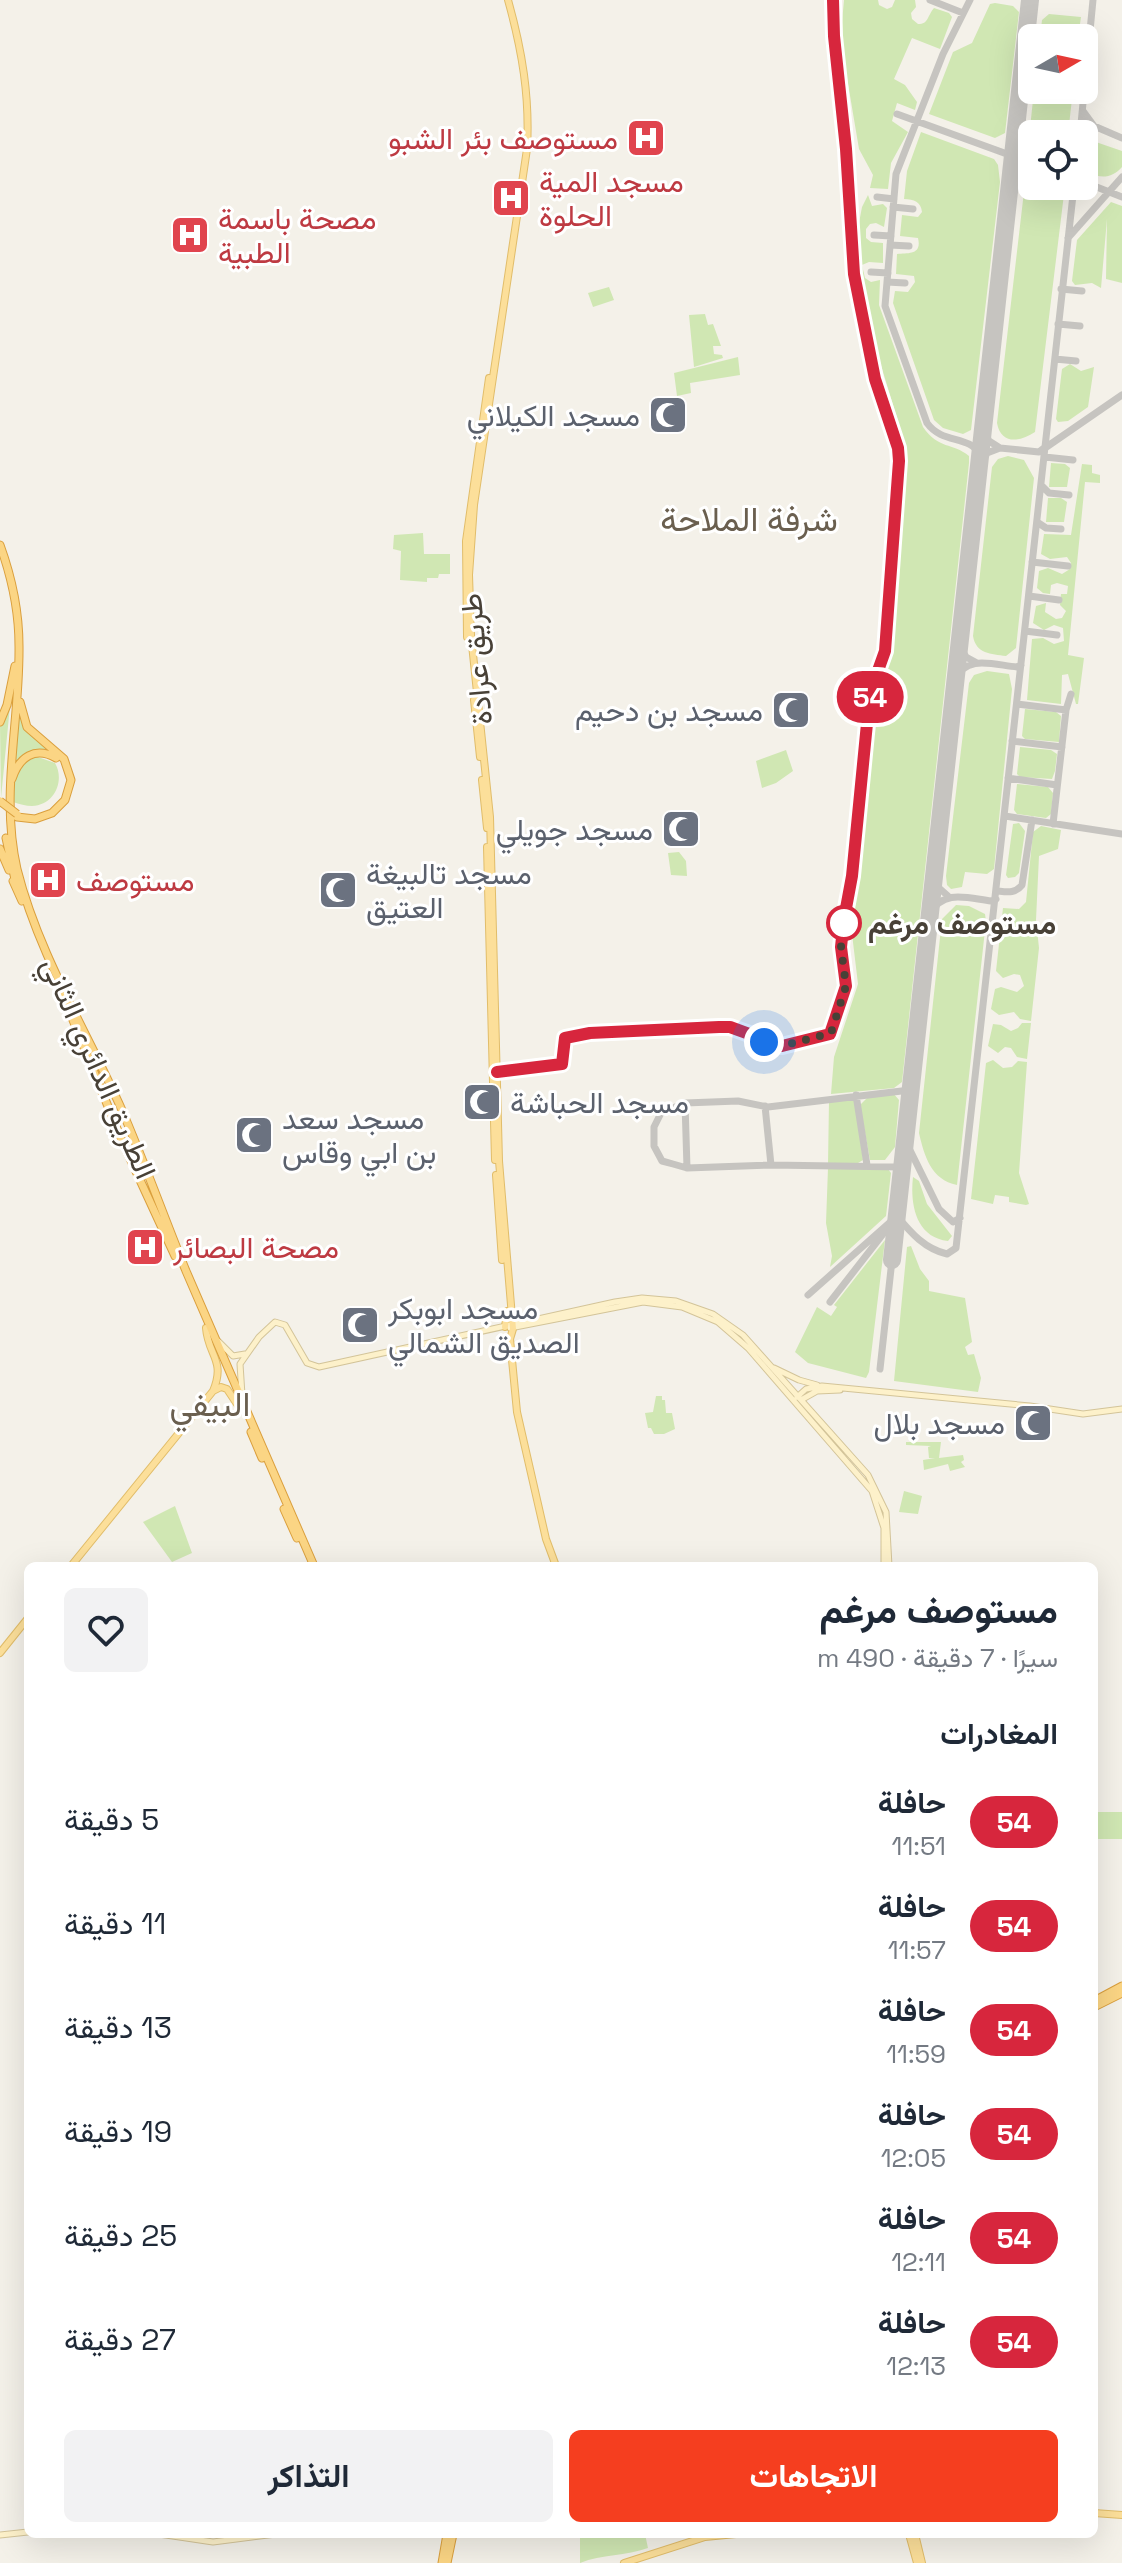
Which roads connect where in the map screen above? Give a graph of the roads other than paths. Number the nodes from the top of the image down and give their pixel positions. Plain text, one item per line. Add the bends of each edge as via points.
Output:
1 (506, 0) edge
2 (833, 0) edge
3 (487, 406) junction
4 (0, 545) edge
5 (0, 558) edge
6 (17, 666) junction
7 (0, 722) edge
8 (3, 805) edge
9 (17, 815) junction
10 (0, 849) edge
11 (22, 901) junction
12 (493, 1003) junction
13 (96, 1055) junction
14 (87, 1057) junction
15 (497, 1072) junction
16 (495, 1107) junction
17 (132, 1160) junction
18 (177, 1249) junction
19 (528, 1323) junction
20 (510, 1327) junction
21 (206, 1328) junction
22 (215, 1337) junction
23 (245, 1353) junction
24 (771, 1366) junction
25 (822, 1386) junction
26 (844, 1389) junction
27 (213, 1391) junction
28 (797, 1400) junction
29 (242, 1406) junction
30 (1122, 1409) edge
31 (74, 1562) edge
32 (310, 1562) edge
33 (555, 1562) edge
34 (886, 1562) edge
35 (24, 1623) edge
36 (0, 1653) edge
37 (1122, 1986) edge
38 (1122, 1993) edge
39 (1098, 2001) edge
40 (1098, 2002) edge
41 (1098, 2514) edge
42 (1122, 2516) edge
43 (24, 2532) edge
44 (0, 2535) edge
45 (186, 2538) edge
46 (244, 2538) edge
47 (447, 2538) edge
48 (448, 2538) edge
49 (691, 2538) edge
50 (702, 2538) edge
51 (911, 2538) edge
52 (916, 2538) edge
53 (445, 2563) edge
54 (617, 2563) edge
55 (624, 2563) edge
56 (920, 2563) edge

1 - 3 main road, طريق عرادة via 520,65 523,170
1 - 3 main road, طريق عرادة via 525,72 528,138
2 - 15 main road via 854,274 899,461 885,651 870,693 841,947 845,993 830,1034 789,1045 772,1045 727,1027 590,1033 565,1038 562,1064
3 - 12 main road, طريق عرادة via 469,588 490,817
4 - 6 highway, الطريق الدائري الثاني via 15,599
5 - 6 highway, الطريق الدائري الثاني
6 - 7 highway
6 - 8 highway, الطريق الدائري الثاني
6 - 9 highway via 25,723 64,759 71,780 65,800 52,813 38,818
6 - 11 highway, الطريق الدائري الثاني via 3,806 7,847
8 - 9 highway, bridge
8 - 9 highway via 14,772 26,756 53,755 62,763 67,782 59,803 41,814
8 - 13 highway, الطريق الدائري الثاني via 17,869
10 - 11 highway
11 - 14 highway, الطريق الدائري الثاني
12 - 15 main road, طريق عرادة
12 - 16 main road
13 - 14 highway via 113,1098 110,1102
13 - 18 highway, الطريق الدائري الثاني
14 - 17 highway, الطريق الدائري الثاني
15 - 16 main road, طريق عرادة
16 - 20 main road, طريق عرادة
17 - 18 highway via 120,1124
17 - 21 highway, الطريق الدائري الثاني
18 - 22 highway, الطريق الدائري الثاني
19 - 20 main road
19 - 24 main road via 630,1299 666,1299 721,1318
19 - 28 main road via 643,1302 686,1308 733,1333
20 - 23 main road via 319,1367 307,1363 285,1325 275,1322
20 - 33 main road, طريق عرادة via 517,1412
21 - 27 main road via 220,1371
21 - 29 highway, الطريق الدائري الثاني
22 - 23 main road via 233,1356
22 - 29 highway, الطريق الدائري الثاني
23 - 29 main road via 239,1372
24 - 25 main road
24 - 28 main road
25 - 26 main road
25 - 28 main road via 806,1389
26 - 28 main road via 817,1391
26 - 30 main road via 1083,1414
27 - 29 main road via 227,1389
27 - 31 main road
28 - 34 main road via 876,1488 889,1528
29 - 32 highway, الطريق الدائري الثاني
35 - 36 main road
37 - 39 highway
38 - 40 highway
41 - 42 main road
43 - 44 main road
45 - 46 main road
47 - 53 highway
48 - 53 highway
49 - 54 main road
50 - 55 main road
51 - 56 main road
52 - 56 main road

